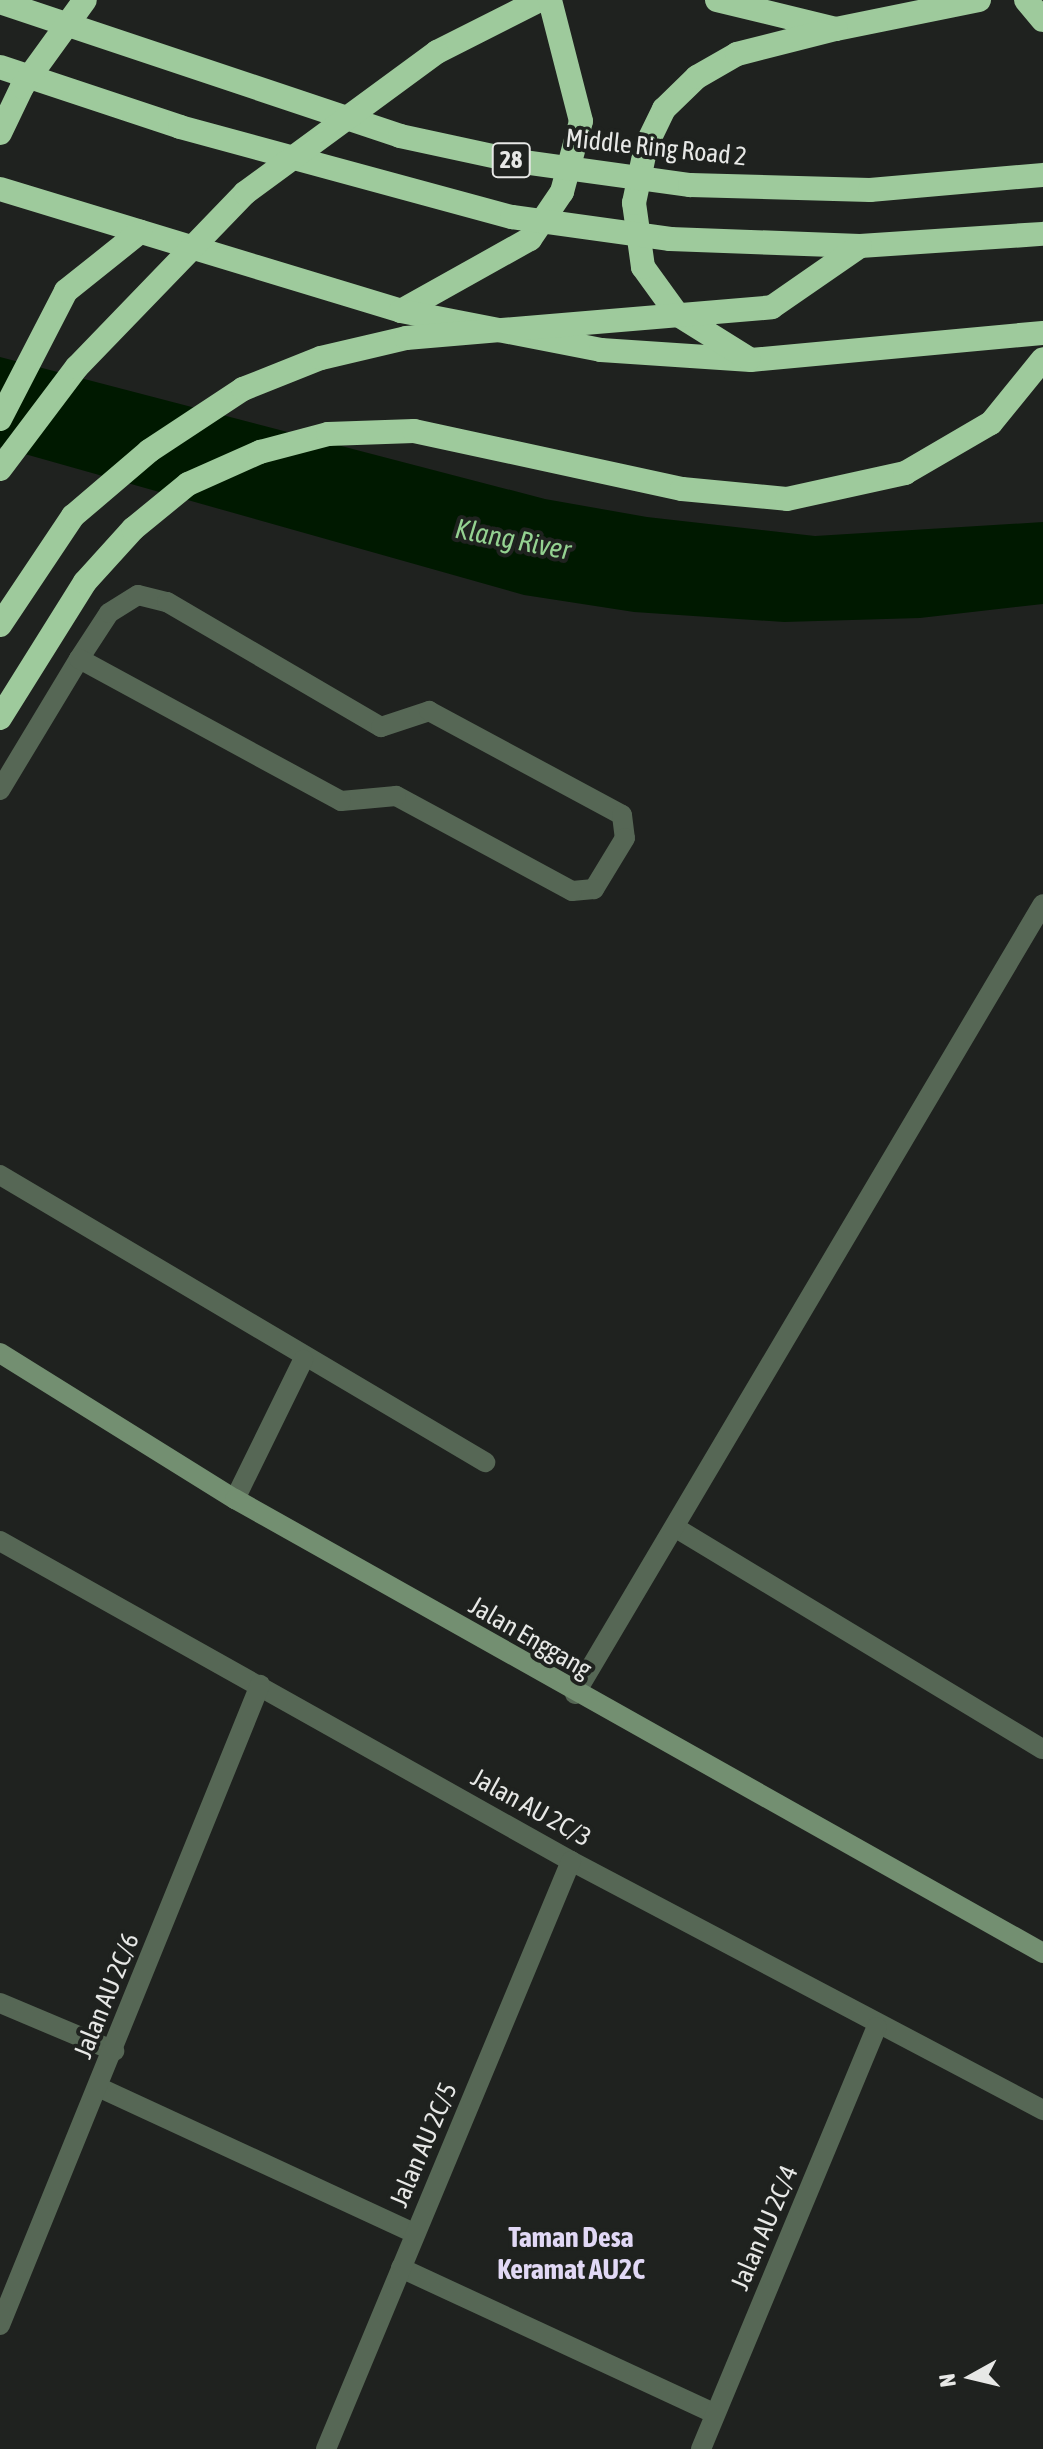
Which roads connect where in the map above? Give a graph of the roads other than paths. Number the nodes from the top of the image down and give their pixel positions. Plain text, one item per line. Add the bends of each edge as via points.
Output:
1 (85, 0) edge
2 (540, 0) edge
3 (550, 0) edge
4 (717, 0) edge
5 (979, 0) edge
6 (1026, 0) edge
7 (0, 2) edge
8 (1043, 20) edge
9 (836, 29) junction
10 (0, 67) edge
11 (0, 133) edge
12 (1043, 175) edge
13 (0, 189) edge
14 (140, 232) junction
15 (1043, 234) edge
16 (860, 246) junction
17 (401, 311) junction
18 (1043, 333) edge
19 (1043, 359) edge
20 (751, 360) junction
21 (0, 419) edge
22 (0, 469) edge
23 (0, 625) edge
24 (79, 659) junction
25 (0, 718) edge
26 (0, 790) edge
27 (1043, 904) edge
28 (0, 1175) edge
29 (0, 1353) edge
30 (303, 1360) junction
31 (485, 1462) dead end
32 (235, 1499) junction
33 (676, 1528) junction
34 (0, 1541) edge
35 (260, 1685) junction
36 (575, 1694) junction
37 (1043, 1749) edge
38 (571, 1861) junction
39 (1043, 1953) edge
40 (0, 2003) edge
41 (877, 2027) junction
42 (114, 2051) junction
43 (98, 2087) junction
44 (1043, 2110) edge
45 (414, 2233) junction
46 (401, 2268) junction
47 (0, 2325) edge
48 (715, 2414) junction
49 (326, 2449) edge
50 (701, 2449) edge

1 - 11 highway, bridge via 22,87
2 - 22 highway, bridge via 437,52 245,193 77,367
3 - 17 highway via 581,121 562,192 530,239
4 - 9 highway
5 - 9 highway
6 - 8 highway
7 - 12 highway, Middle Ring Road 2 / 28, bridge via 400,136 516,161 690,185 870,190
9 - 20 highway via 737,54 697,77 664,109 646,146 634,203 643,267 677,314
10 - 16 highway, 28, bridge via 180,127 512,217 670,239
13 - 14 highway
14 - 17 highway
14 - 21 highway via 86,270 46,320
15 - 16 highway, 28
16 - 23 highway, bridge via 772,307 406,338 321,358 243,389 149,451 73,516
17 - 20 highway via 601,350
18 - 20 highway
19 - 25 highway via 991,423 905,473 787,499 682,489 414,431 328,434 260,452 188,484 133,529 85,582
24 - 24 street via 121,599 167,602 381,727 429,711 622,815 625,838 594,889 572,891 396,796 341,801
24 - 26 street
27 - 33 street
28 - 30 street
29 - 32 main road, Jalan Enggang
30 - 31 street
30 - 32 street
32 - 36 main road, Jalan Enggang
33 - 36 street
33 - 37 street
34 - 35 street, Jalan AU 2C/3
35 - 38 street, Jalan AU 2C/3
35 - 42 street, Jalan AU 2C/6
36 - 39 main road, Jalan Enggang
38 - 41 street, Jalan AU 2C/3
38 - 45 street, Jalan AU 2C/5
40 - 42 street
41 - 44 street, Jalan AU 2C/3
41 - 48 street, Jalan AU 2C/4
42 - 43 street, Jalan AU 2C/6
43 - 45 street
43 - 47 street, Jalan AU 2C/6
45 - 46 street, Jalan AU 2C/5
46 - 48 street
46 - 49 street, Jalan AU 2C/5
48 - 50 street, Jalan AU 2C/4

